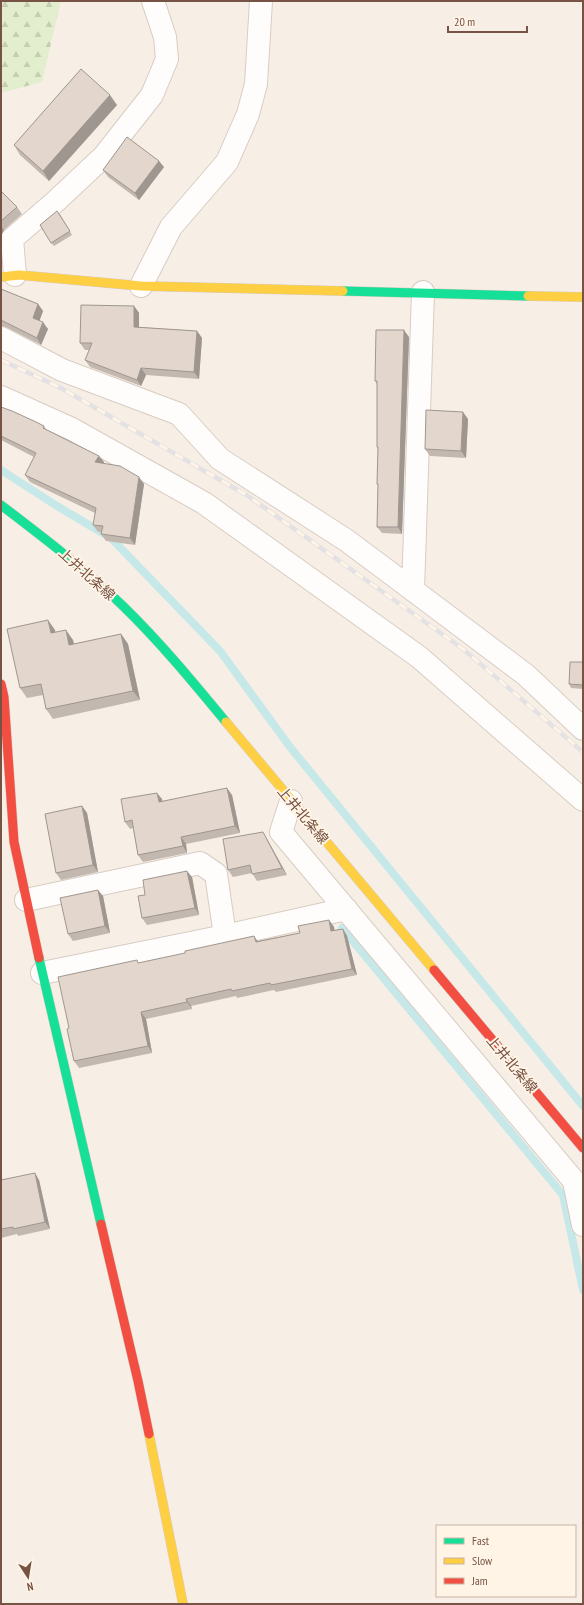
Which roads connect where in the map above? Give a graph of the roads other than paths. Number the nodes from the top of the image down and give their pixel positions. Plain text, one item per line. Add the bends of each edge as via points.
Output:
1 (153, 1) edge
2 (262, 1) edge
3 (8, 276) edge
4 (141, 286) junction
5 (423, 292) junction
6 (583, 297) edge
7 (1, 338) edge
8 (1, 397) edge
9 (1, 505) edge
10 (413, 590) junction
11 (1, 684) edge
12 (583, 729) edge
13 (4, 764) edge
14 (583, 800) edge
15 (291, 801) junction
16 (26, 900) junction
17 (346, 909) junction
18 (225, 936) junction
19 (42, 973) junction
20 (583, 1148) edge
21 (580, 1201) edge
22 (583, 1225) edge
23 (183, 1604) edge

1 - 3 street via 165,37 167,59 152,95 104,156 56,202 12,239
2 - 4 street via 256,84 248,114 227,162 171,227
3 - 4 street via 19,274
4 - 5 street
5 - 6 street
5 - 10 street
7 - 10 street via 62,370 179,414 220,459 346,540
8 - 14 street via 72,429 204,503 419,658
9 - 15 street, 上井北条線 via 63,551 110,593 208,700
10 - 12 street via 526,675
11 - 13 street via 4,697
13 - 16 street via 14,842
15 - 17 street via 281,832
15 - 20 street, 上井北条線
16 - 18 street via 200,863 216,874
16 - 19 street
17 - 18 street
17 - 21 street via 574,1181
18 - 19 street
19 - 23 street via 138,1381
21 - 22 street

